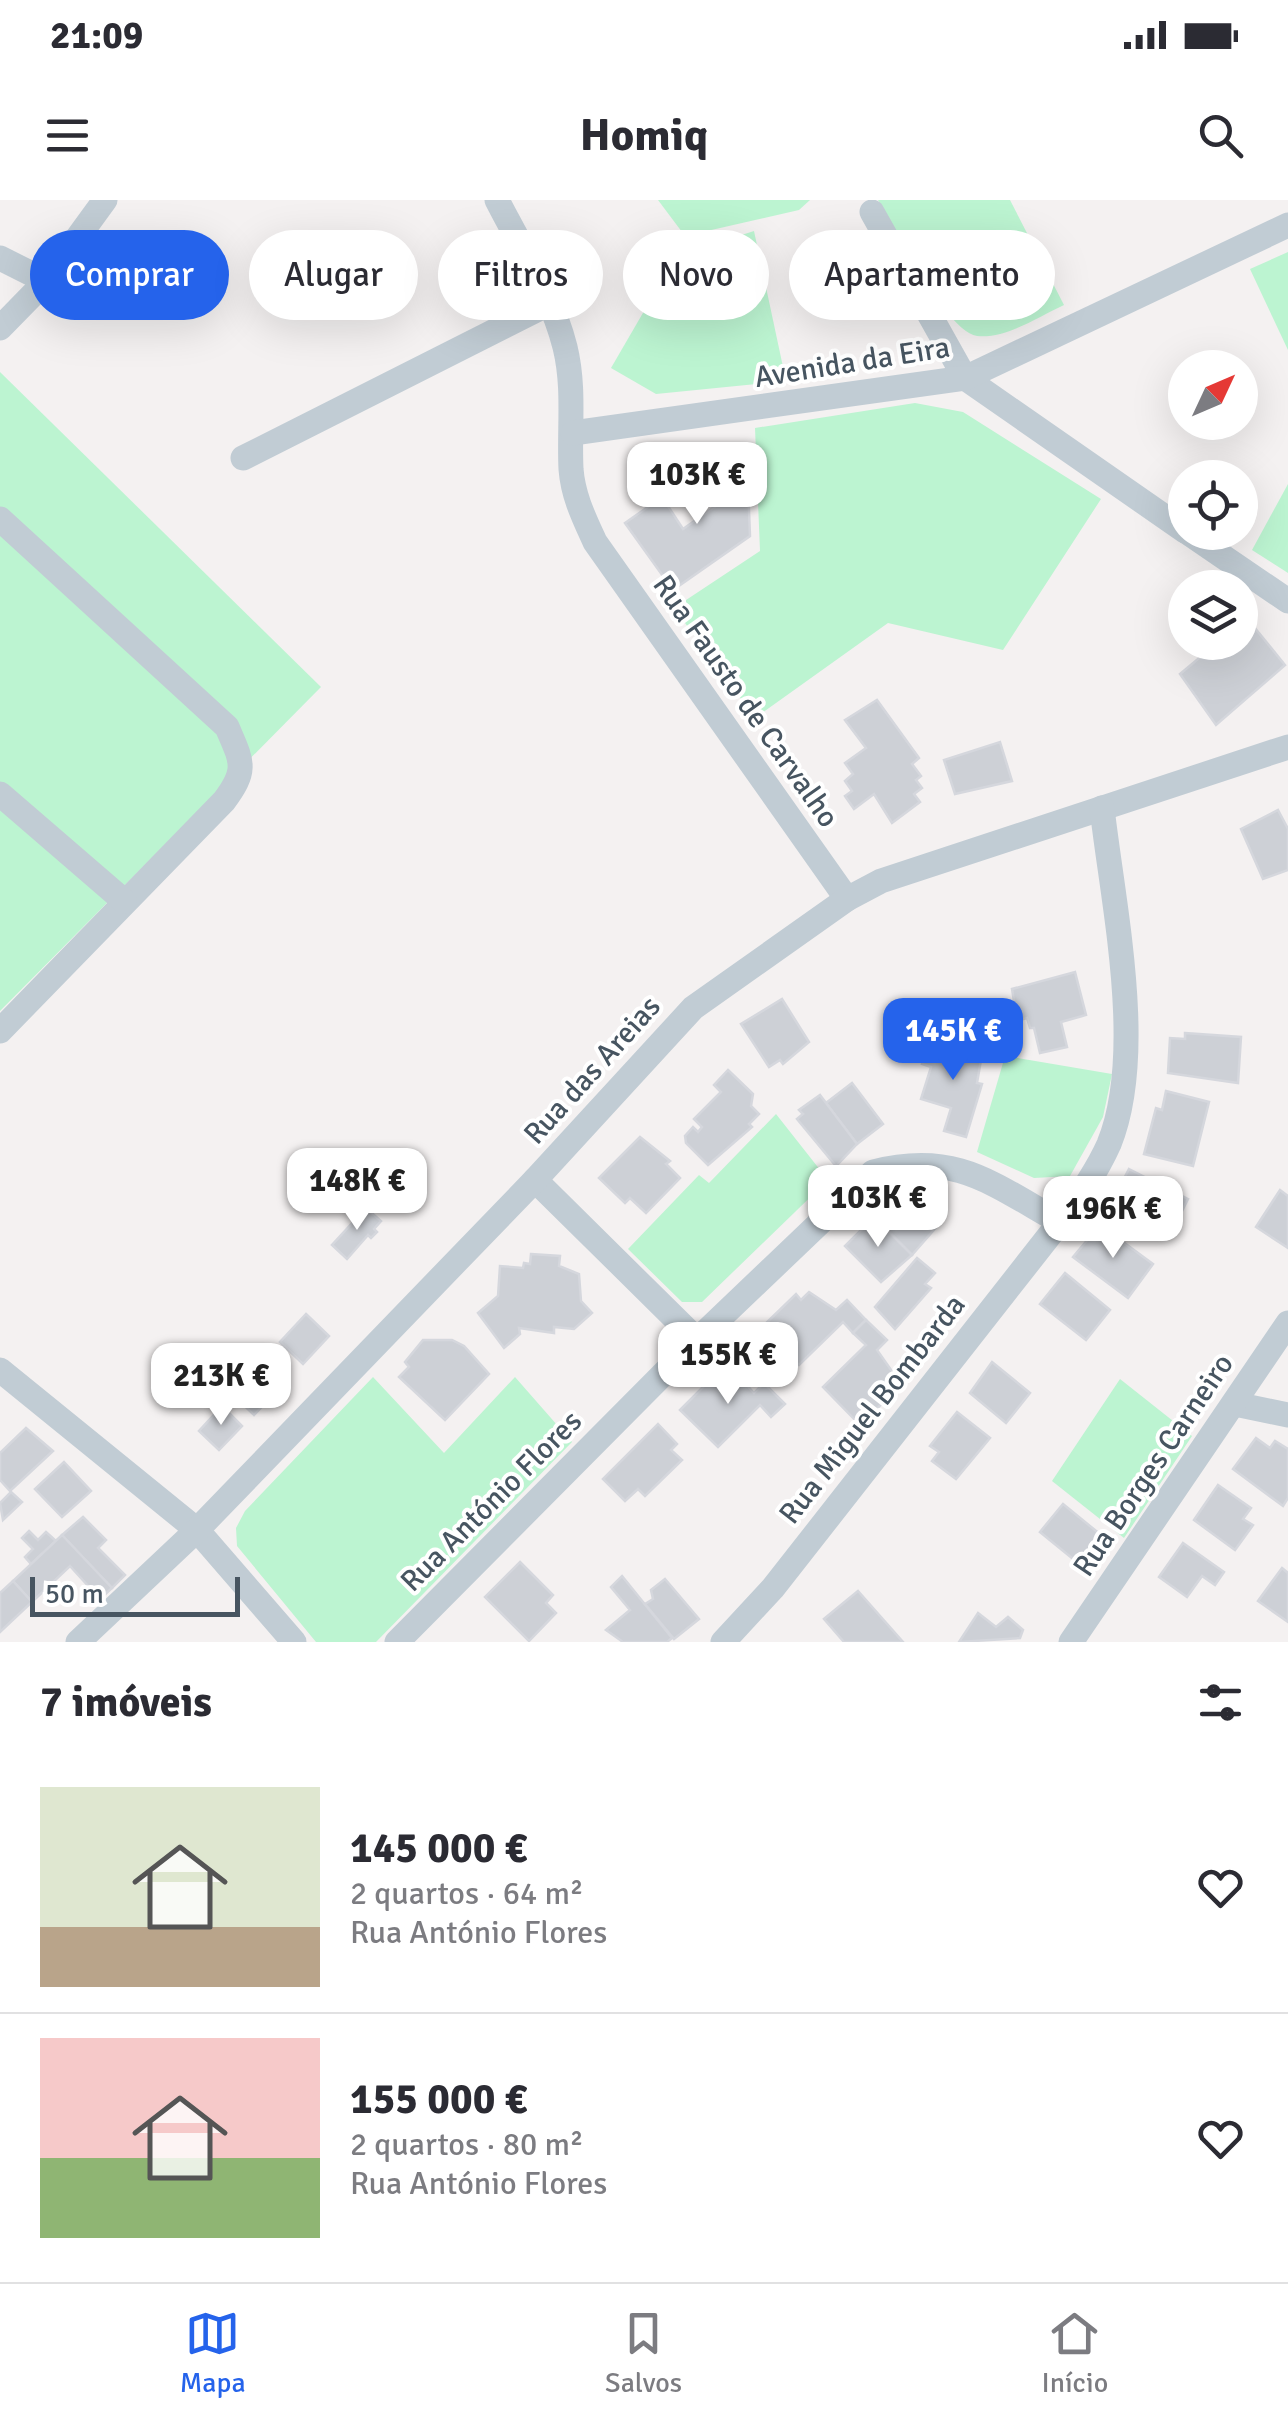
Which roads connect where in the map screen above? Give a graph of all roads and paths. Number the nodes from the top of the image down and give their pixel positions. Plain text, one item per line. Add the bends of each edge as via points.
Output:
1 (105, 200) edge
2 (497, 200) edge
3 (872, 212) dead end
4 (1288, 225) edge
5 (83, 230) edge
6 (512, 230) edge
7 (0, 258) edge
8 (30, 273) edge
9 (30, 297) edge
10 (516, 320) edge
11 (556, 320) edge
12 (0, 328) edge
13 (965, 378) junction
14 (572, 433) junction
15 (242, 458) dead end
16 (0, 519) edge
17 (1168, 519) edge
18 (1213, 550) edge
19 (1288, 601) edge
20 (1288, 747) edge
21 (0, 794) edge
22 (1102, 808) junction
23 (846, 899) junction
24 (124, 901) junction
25 (0, 1031) edge
26 (536, 1180) junction
27 (1060, 1222) junction
28 (1288, 1324) edge
29 (697, 1340) junction
30 (3, 1378) edge
31 (1235, 1404) junction
32 (1288, 1414) edge
33 (197, 1530) junction
34 (78, 1642) edge
35 (294, 1642) edge
36 (397, 1642) edge
37 (723, 1642) edge
38 (1071, 1642) edge

1 - 5 street
2 - 6 street, Rua Fausto de Carvalho
3 - 13 street
4 - 13 street, Avenida da Eira
7 - 8 street
9 - 12 street
10 - 15 street
11 - 14 street, Rua Fausto de Carvalho
13 - 14 street, Avenida da Eira
13 - 17 street
14 - 23 street, Rua Fausto de Carvalho via 578,506 595,542
16 - 24 street via 226,727 240,758 242,778 224,801
18 - 19 street
20 - 22 street, Rua das Areias
21 - 24 street
22 - 23 street, Rua das Areias
22 - 27 street, Rua Miguel Bombarda via 1125,1070 1110,1140 1091,1181
23 - 26 street, Rua das Areias via 693,1008
24 - 25 street
26 - 29 street
26 - 33 street, Rua das Areias
27 - 29 street, Rua António Flores via 986,1180 940,1163 872,1172
27 - 37 street, Rua Miguel Bombarda
28 - 31 street, Rua Borges Carneiro
29 - 36 street, Rua António Flores
30 - 33 street
31 - 32 street
31 - 38 street, Rua Borges Carneiro
33 - 34 street, Rua das Areias
33 - 35 street

